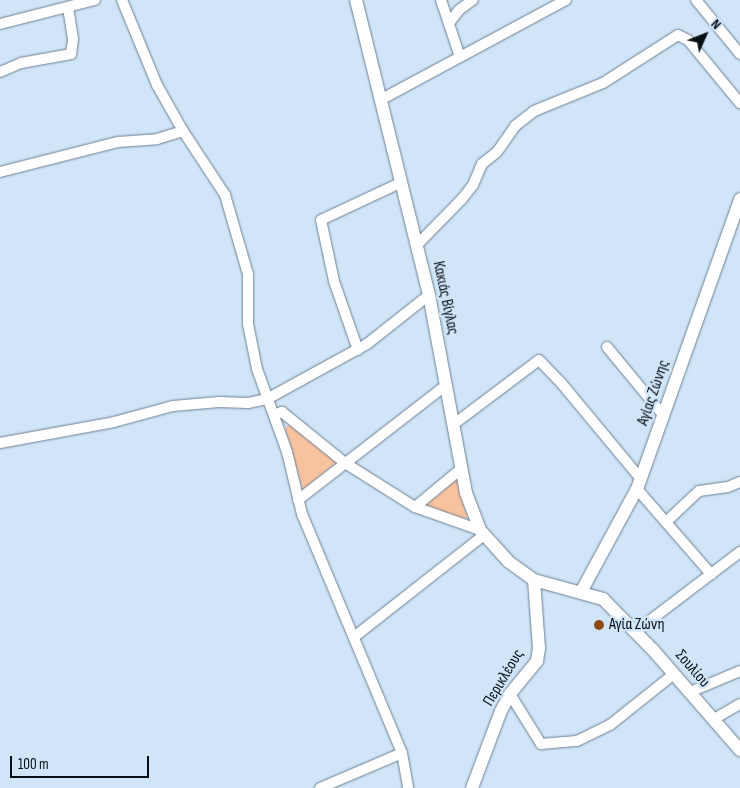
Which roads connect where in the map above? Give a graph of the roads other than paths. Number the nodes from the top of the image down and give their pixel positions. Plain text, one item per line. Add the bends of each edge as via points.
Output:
1 (95, 0) edge
2 (122, 0) edge
3 (356, 0) edge
4 (441, 0) edge
5 (473, 0) edge
6 (566, 0) edge
7 (696, 0) edge
8 (68, 7) junction
9 (449, 23) junction
10 (0, 24) edge
11 (740, 54) edge
12 (460, 57) junction
13 (0, 72) edge
14 (382, 99) junction
15 (740, 102) edge
16 (183, 131) junction
17 (0, 172) edge
18 (402, 182) junction
19 (740, 199) edge
20 (416, 246) junction
21 (429, 296) junction
22 (607, 347) dead end
23 (358, 350) junction
24 (446, 385) junction
25 (272, 398) junction
26 (278, 414) junction
27 (663, 414) junction
28 (454, 424) junction
29 (0, 444) edge
30 (346, 463) junction
31 (462, 468) junction
32 (740, 482) edge
33 (639, 484) junction
34 (298, 500) junction
35 (415, 507) junction
36 (666, 522) junction
37 (482, 532) junction
38 (740, 552) edge
39 (711, 574) junction
40 (534, 580) junction
41 (581, 592) junction
42 (636, 631) junction
43 (354, 637) junction
44 (740, 671) edge
45 (674, 674) junction
46 (690, 692) junction
47 (510, 694) junction
48 (740, 704) edge
49 (714, 719) junction
50 (740, 750) edge
51 (402, 753) junction
52 (320, 788) edge
53 (408, 788) edge
54 (472, 788) edge

1 - 8 street
2 - 16 street via 157,85
3 - 14 street, Κακιάς Βίγλας
4 - 9 street
5 - 9 street
6 - 12 street
7 - 11 street
8 - 10 street
8 - 13 street via 74,48 71,54 34,60
9 - 12 street
12 - 14 street
14 - 18 street, Κακιάς Βίγλας
15 - 20 street via 688,40 678,35 603,83 534,110 515,126 497,152 482,164 473,185 462,199
16 - 17 street via 157,139 118,142
16 - 25 street via 218,181 232,216 248,274 248,324 253,354
18 - 20 street, Κακιάς Βίγλας
18 - 23 street via 321,220 334,281
19 - 27 street, Αγίας Ζώνης
20 - 21 street, Κακιάς Βίγλας
21 - 23 street
21 - 24 street, Κακιάς Βίγλας
22 - 27 street
23 - 25 street
24 - 28 street, Κακιάς Βίγλας
24 - 30 street
25 - 26 street
25 - 29 street via 248,403 173,406 114,422
26 - 30 street
26 - 34 street
27 - 33 street, Αγίας Ζώνης
28 - 31 street, Κακιάς Βίγλας
28 - 33 street via 538,360 562,384
30 - 34 street
30 - 35 street
31 - 35 street
31 - 37 street, Κακιάς Βίγλας via 470,504
32 - 36 street via 699,491
33 - 36 street
33 - 41 street, Αγίας Ζώνης
34 - 43 street
35 - 37 street
36 - 39 street
37 - 40 street, Κακιάς Βίγλας via 509,562
37 - 43 street
38 - 39 street
39 - 42 street
40 - 41 street, Σουλίου
40 - 47 street, Περικλέους via 537,661
41 - 42 street, Σουλίου via 603,599
42 - 45 street, Σουλίου
43 - 51 street
44 - 46 street
45 - 46 street, Σουλίου
45 - 47 street via 610,724 577,740 541,744
46 - 49 street, Σουλίου
47 - 54 street, Περικλέους
48 - 49 street
49 - 50 street, Σουλίου
51 - 52 street
51 - 53 street

